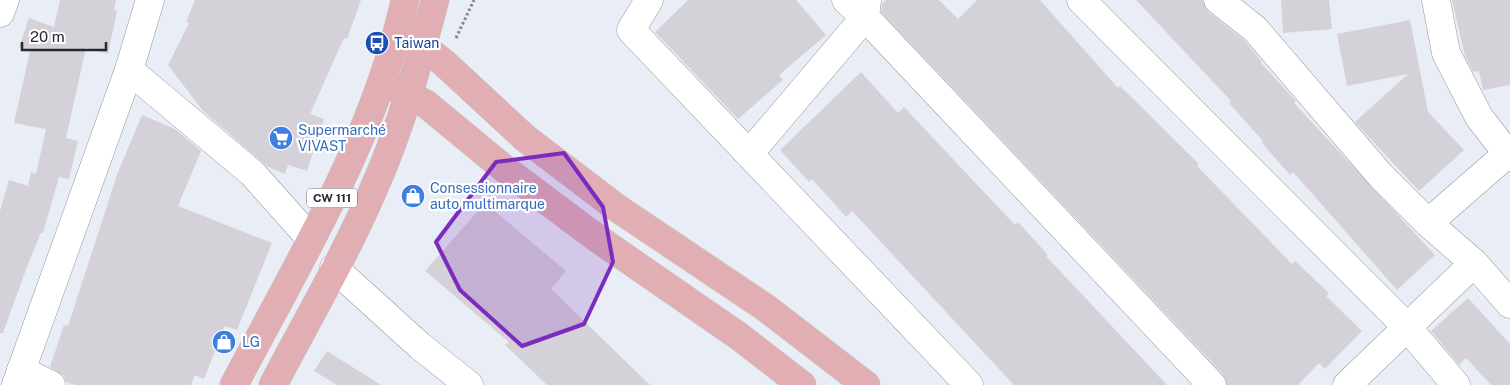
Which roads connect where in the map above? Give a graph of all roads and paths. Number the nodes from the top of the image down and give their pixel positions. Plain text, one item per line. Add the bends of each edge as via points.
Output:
1 (5, 0) edge
2 (150, 0) edge
3 (405, 0) edge
4 (435, 0) edge
5 (649, 0) edge
6 (1081, 0) edge
7 (1218, 0) edge
8 (1252, 0) edge
9 (1436, 0) edge
10 (860, 6) edge
11 (0, 13) edge
12 (399, 28) junction
13 (1255, 29) junction
14 (422, 47) junction
15 (129, 70) junction
16 (382, 82) junction
17 (408, 95) junction
18 (749, 154) junction
19 (1508, 156) edge
20 (1428, 223) junction
21 (310, 238) junction
22 (1474, 263) junction
23 (334, 268) junction
24 (1510, 304) edge
25 (1407, 327) junction
26 (19, 377) edge
27 (51, 385) edge
28 (234, 385) edge
29 (273, 385) edge
30 (469, 385) edge
31 (802, 385) edge
32 (866, 385) edge
33 (969, 385) edge
34 (1212, 385) edge
35 (1347, 385) edge
36 (1456, 385) edge

1 - 11 street
2 - 15 street
3 - 12 main road, CW 111
4 - 14 main road
5 - 18 street via 632,30
6 - 25 street
7 - 13 street
8 - 13 street
9 - 19 street via 1446,53 1480,117
10 - 18 street
10 - 34 street
12 - 14 main road
12 - 16 main road, CW 111
13 - 20 street via 1382,176
14 - 17 main road
14 - 32 main road via 444,63 524,138 616,208 766,308
15 - 21 street via 252,173
15 - 26 street
16 - 17 main road
16 - 21 main road, CW 111 via 344,175
17 - 23 main road via 374,189
17 - 31 main road via 426,104 594,236 740,337
18 - 33 street
19 - 20 street
20 - 22 street
21 - 28 main road, CW 111
22 - 24 street
22 - 25 street
23 - 29 main road
23 - 30 street via 420,346
25 - 35 street
25 - 36 street
26 - 27 street

